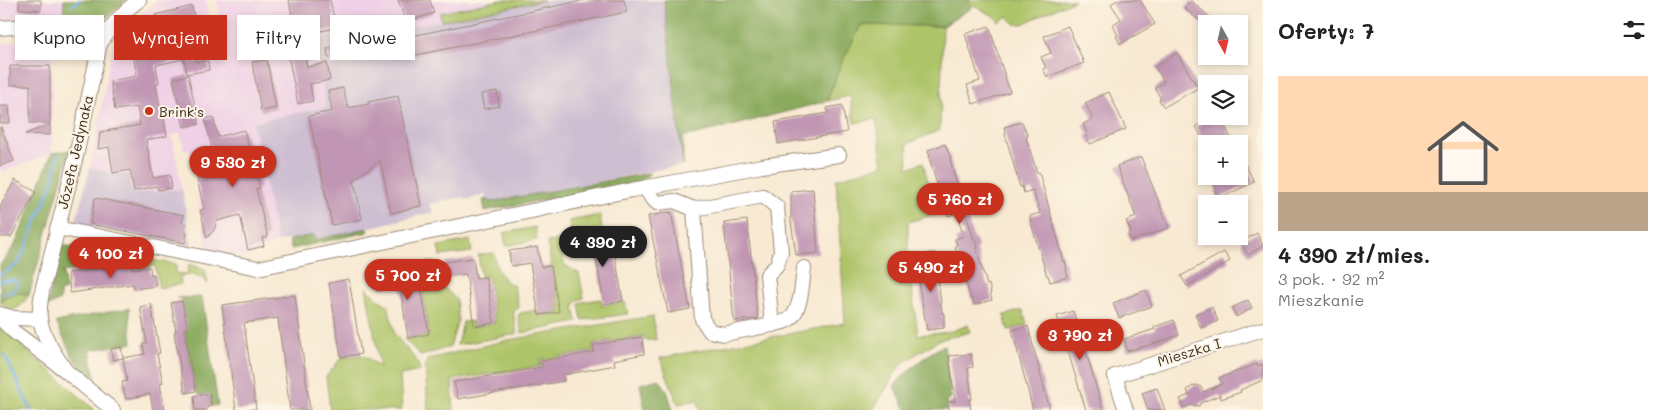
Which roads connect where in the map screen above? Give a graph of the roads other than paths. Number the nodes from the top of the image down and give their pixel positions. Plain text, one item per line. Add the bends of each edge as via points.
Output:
1 (139, 0) edge
2 (15, 27) edge
3 (0, 28) edge
4 (104, 36) edge
5 (97, 60) edge
6 (839, 154) dead end
7 (646, 188) junction
8 (694, 209) junction
9 (58, 228) junction
10 (804, 268) dead end
11 (0, 316) edge
12 (40, 319) junction
13 (772, 325) junction
14 (1263, 329) edge
15 (13, 332) junction
16 (66, 371) junction
17 (113, 410) edge
18 (1126, 410) edge

1 - 4 street, Józefa Jedynaka via 125,10
2 - 3 street
5 - 9 street, Józefa Jedynaka
6 - 7 street
7 - 8 street via 657,204 674,201
7 - 9 street via 258,268
8 - 13 street via 702,320 710,331 724,334
8 - 13 street via 763,196 777,207 781,252 777,265 767,275
9 - 12 street, Józefa Jedynaka via 43,287
10 - 13 street via 795,312 790,319
11 - 12 street
11 - 15 street
12 - 15 street via 30,329
12 - 16 street via 52,350
14 - 18 street, Mieszka I via 1115,376
15 - 16 street
16 - 17 street

